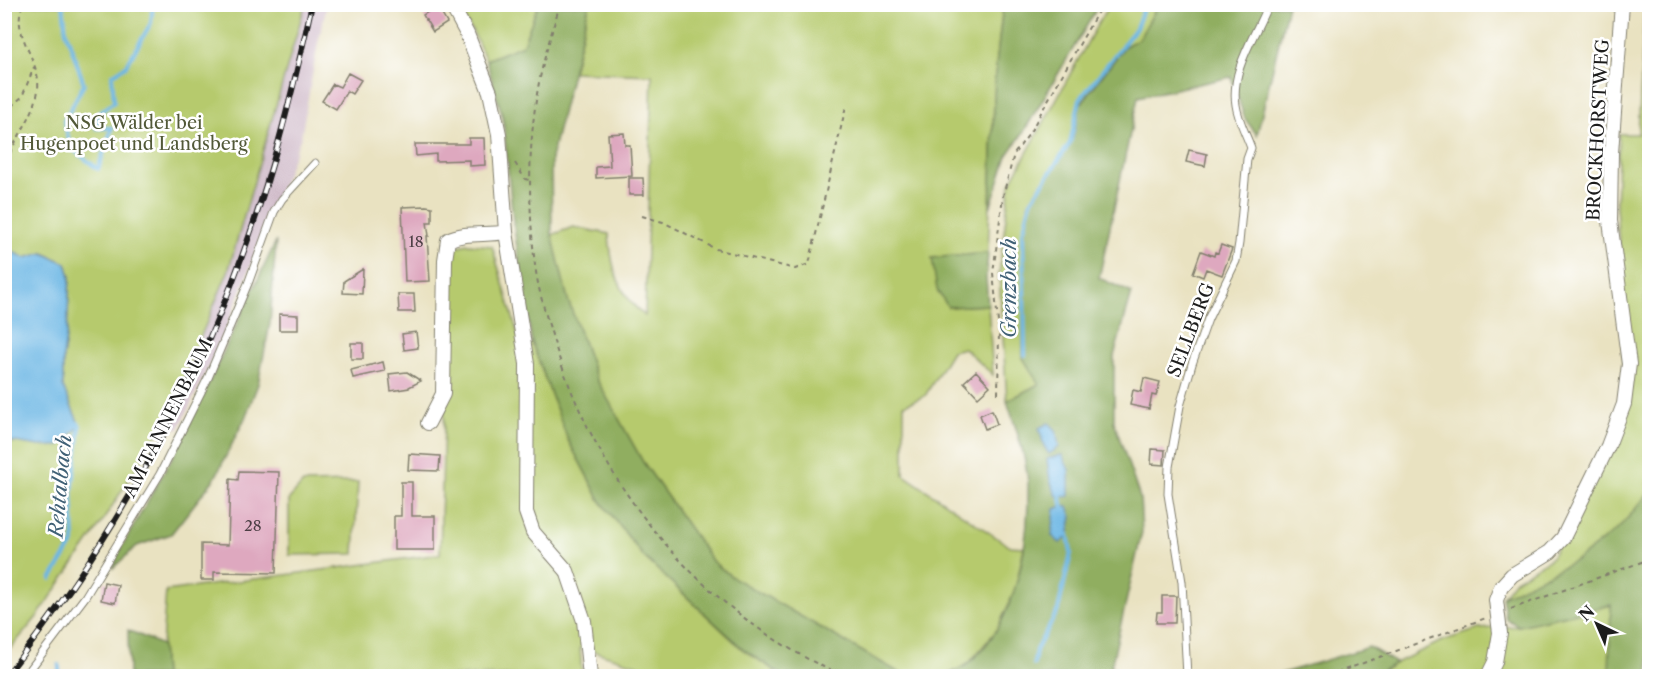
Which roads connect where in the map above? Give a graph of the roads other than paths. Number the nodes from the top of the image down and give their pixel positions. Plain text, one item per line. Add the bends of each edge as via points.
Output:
1 (451, 4) edge
2 (1268, 4) edge
3 (1622, 4) edge
4 (315, 163) dead end
5 (506, 232) junction
6 (428, 423) dead end
7 (25, 676) edge
8 (590, 676) edge
9 (1187, 676) edge
10 (1488, 676) edge

1 - 5 street via 490,92 498,134
2 - 9 lane, SELLBERG via 1244,57 1236,91 1236,108 1251,148 1238,252 1192,364 1169,466 1168,494 1182,582
3 - 10 street, BROCKHORSTWEG via 1610,221 1629,364 1623,404 1608,446 1563,538 1501,587 1496,600 1500,633 1496,662
4 - 7 lane, AM TANNENBAUM via 274,212 217,356 160,474 85,597
5 - 6 street via 455,236 448,240 442,394
5 - 8 street via 527,364 526,512 533,532 567,571 584,621

